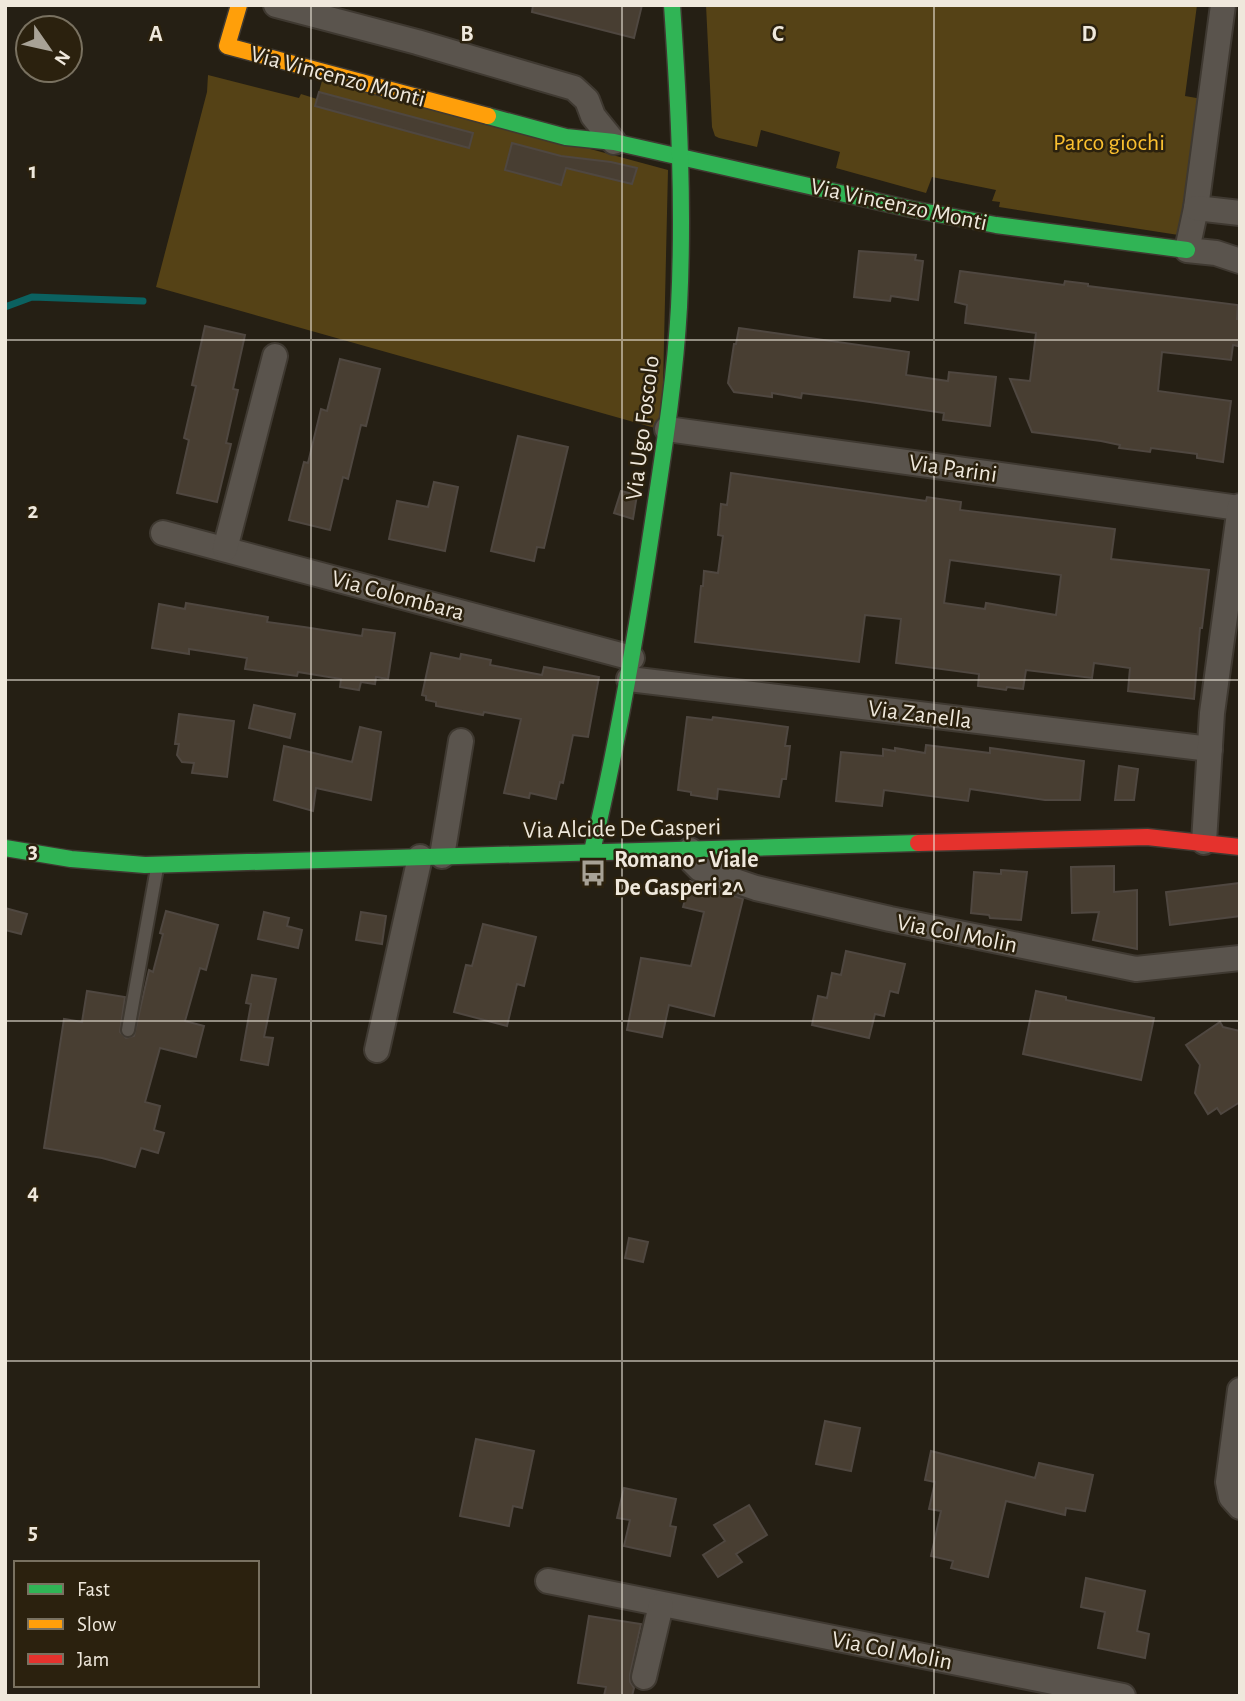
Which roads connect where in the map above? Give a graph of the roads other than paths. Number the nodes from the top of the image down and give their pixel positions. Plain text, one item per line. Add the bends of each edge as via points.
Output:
1 (239, 5) edge
2 (276, 5) edge
3 (672, 5) edge
4 (1223, 5) edge
5 (590, 110) junction
6 (566, 137) junction
7 (614, 142) junction
8 (682, 158) junction
9 (1196, 208) junction
10 (1240, 213) edge
11 (1187, 250) junction
12 (1240, 261) edge
13 (275, 356) dead end
14 (667, 429) junction
15 (1240, 507) edge
16 (163, 533) dead end
17 (225, 549) junction
18 (631, 668) junction
19 (461, 741) dead end
20 (1210, 749) junction
21 (1204, 842) junction
22 (1240, 846) edge
23 (5, 848) edge
24 (691, 850) junction
25 (592, 851) junction
26 (431, 857) junction
27 (158, 864) junction
28 (1240, 958) edge
29 (128, 1030) dead end
30 (377, 1050) dead end
31 (1240, 1390) edge
32 (1240, 1507) edge
33 (548, 1581) dead end
34 (660, 1605) junction
35 (644, 1677) dead end
36 (1123, 1696) edge

1 - 6 street, Via Vincenzo Monti via 227,46
2 - 5 street via 574,88
3 - 8 street, Via Ugo Foscolo
4 - 9 street
5 - 6 street via 577,132
5 - 7 street
6 - 7 street, Via Vincenzo Monti
7 - 8 street, Via Vincenzo Monti
8 - 11 street, Via Vincenzo Monti via 996,225
8 - 14 street, Via Ugo Foscolo via 680,292
9 - 10 street
9 - 11 street
11 - 12 street, Via Vincenzo Monti
13 - 17 street
14 - 15 street, Via Parini
14 - 18 street, Via Ugo Foscolo
15 - 20 street
16 - 17 street, Via Colombara
17 - 18 street, Via Colombara
18 - 20 street, Via Zanella
18 - 25 street, Via Ugo Foscolo
19 - 26 street
20 - 21 street
21 - 22 street, Via Alcide De Gasperi
21 - 24 street, Via Alcide De Gasperi via 1134,837
23 - 27 street, Via Alcide De Gasperi via 71,859
24 - 25 street, Via Alcide De Gasperi
24 - 28 street, Via Col Molin via 700,869 756,888 1087,959 1136,968
25 - 26 street, Via Alcide De Gasperi
26 - 27 street, Via Alcide De Gasperi
26 - 30 street
27 - 29 lane
31 - 32 street via 1228,1482 1231,1497
33 - 34 street, Via Col Molin
34 - 35 street
34 - 36 street, Via Col Molin

